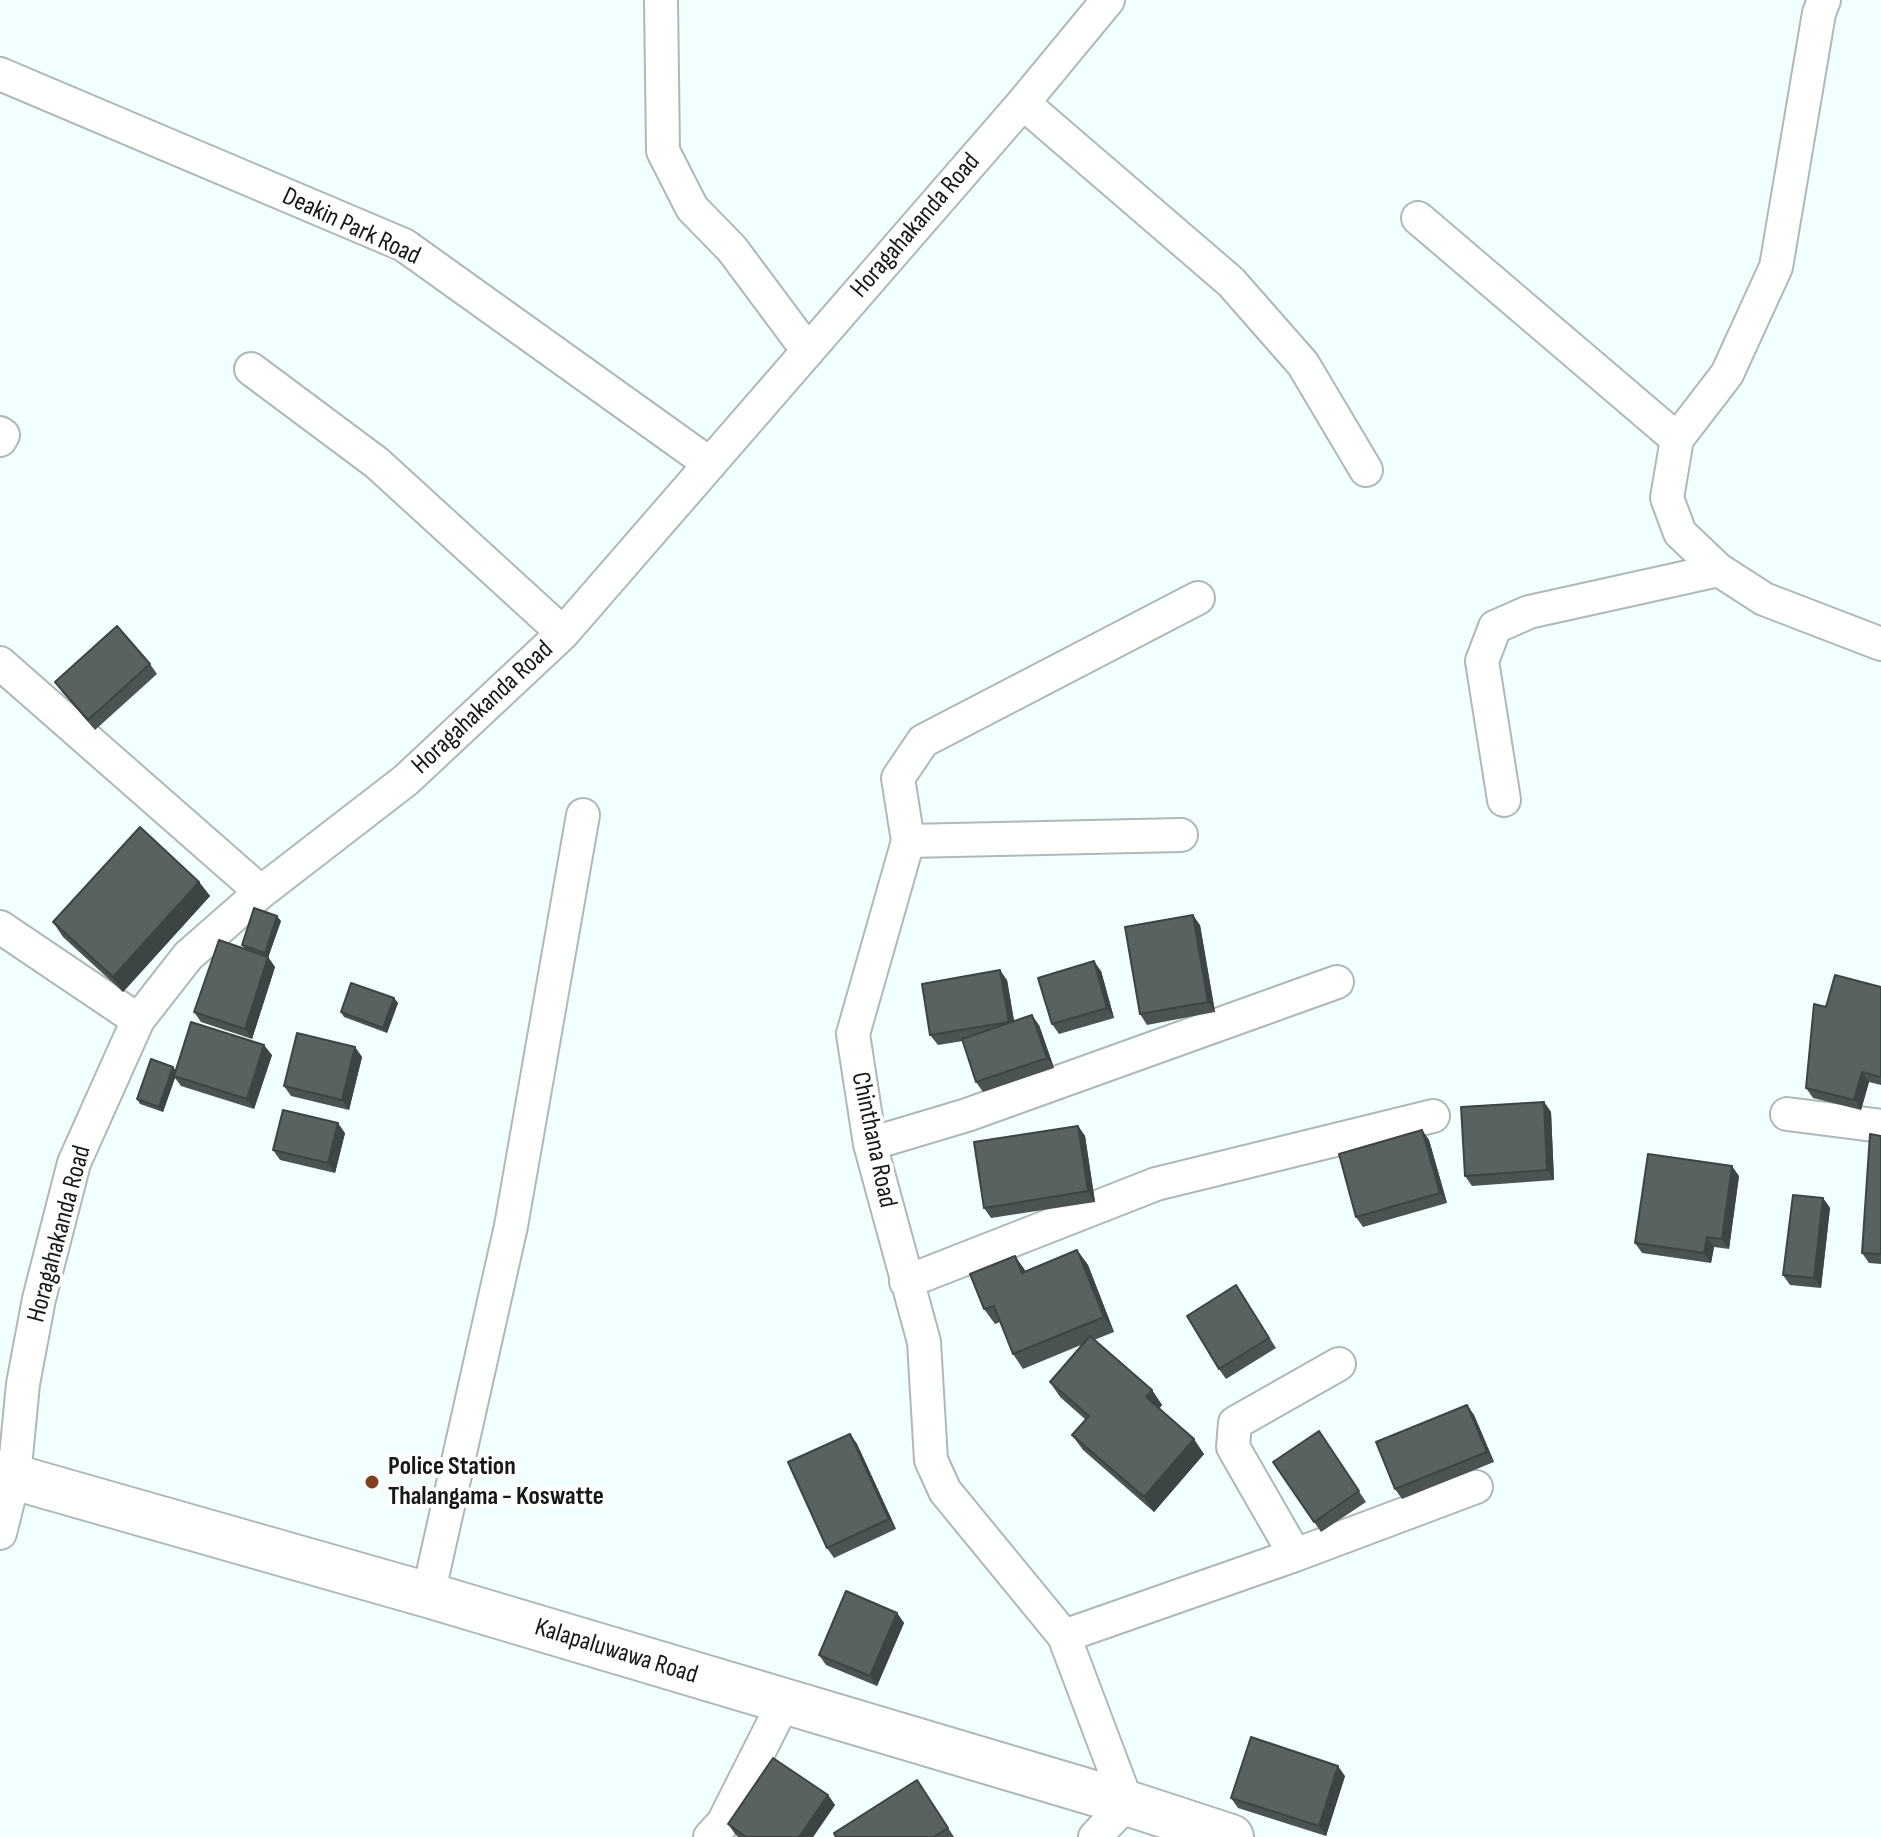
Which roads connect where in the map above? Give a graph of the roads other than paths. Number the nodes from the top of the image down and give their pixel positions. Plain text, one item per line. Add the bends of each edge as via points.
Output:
1 (1108, 0) edge
2 (1824, 0) edge
3 (657, 2) edge
4 (0, 74) edge
5 (1023, 103) junction
6 (1418, 218) dead end
7 (808, 351) junction
8 (251, 369) dead end
9 (0, 433) edge
10 (1677, 439) junction
11 (0, 440) edge
12 (710, 464) junction
13 (1366, 470) dead end
14 (1719, 570) junction
15 (1198, 598) dead end
16 (563, 633) junction
17 (1881, 644) edge
18 (0, 663) edge
19 (1504, 800) dead end
20 (583, 815) dead end
21 (1181, 835) dead end
22 (908, 841) junction
23 (261, 892) junction
24 (0, 927) edge
25 (1337, 982) dead end
26 (138, 1020) junction
27 (1787, 1114) dead end
28 (1433, 1116) dead end
29 (1881, 1126) edge
30 (870, 1144) junction
31 (906, 1282) junction
32 (1339, 1364) dead end
33 (7, 1475) edge
34 (1476, 1487) dead end
35 (0, 1533) edge
36 (1295, 1555) junction
37 (428, 1595) junction
38 (1064, 1636) junction
39 (784, 1702) junction
40 (1127, 1803) junction
41 (1180, 1828) edge
42 (710, 1837) edge
43 (1095, 1837) edge
44 (1231, 1837) edge

1 - 5 street, Horagahakanda Road
2 - 10 street via 1776,267 1727,374
3 - 7 street via 663,151 692,208 732,249
4 - 12 street, Deakin Park Road via 404,245
5 - 7 street, Horagahakanda Road
5 - 13 street via 1231,282 1303,364
6 - 10 street
7 - 12 street, Horagahakanda Road
8 - 16 street via 377,463
9 - 11 street
10 - 14 street via 1667,498 1680,533
12 - 16 street, Horagahakanda Road
14 - 17 street via 1764,599
14 - 19 street via 1529,612 1495,627 1482,661
15 - 22 street, Chinthana Road via 923,741 898,778
16 - 23 street, Horagahakanda Road via 406,780
18 - 23 street
20 - 37 street via 511,1226
21 - 22 street
22 - 30 street, Chinthana Road via 853,1034
23 - 26 street, Horagahakanda Road via 188,956
24 - 26 street
25 - 30 street via 967,1115
26 - 33 street, Horagahakanda Road via 74,1163 39,1299
27 - 29 street
28 - 31 street via 1156,1184
30 - 31 street, Chinthana Road
31 - 38 street, Chinthana Road via 924,1342 931,1460 945,1491
32 - 36 street via 1235,1423 1233,1447
33 - 35 street, Horagahakanda Road
33 - 37 main road, Kalapaluwawa Road
34 - 36 street
36 - 38 street
37 - 39 main road, Kalapaluwawa Road
38 - 40 street, Chinthana Road
39 - 40 main road, Kalapaluwawa Road
39 - 42 street via 723,1823
40 - 41 main road, Kalapaluwawa Road
40 - 43 street
41 - 44 main road, Kalapaluwawa Road

